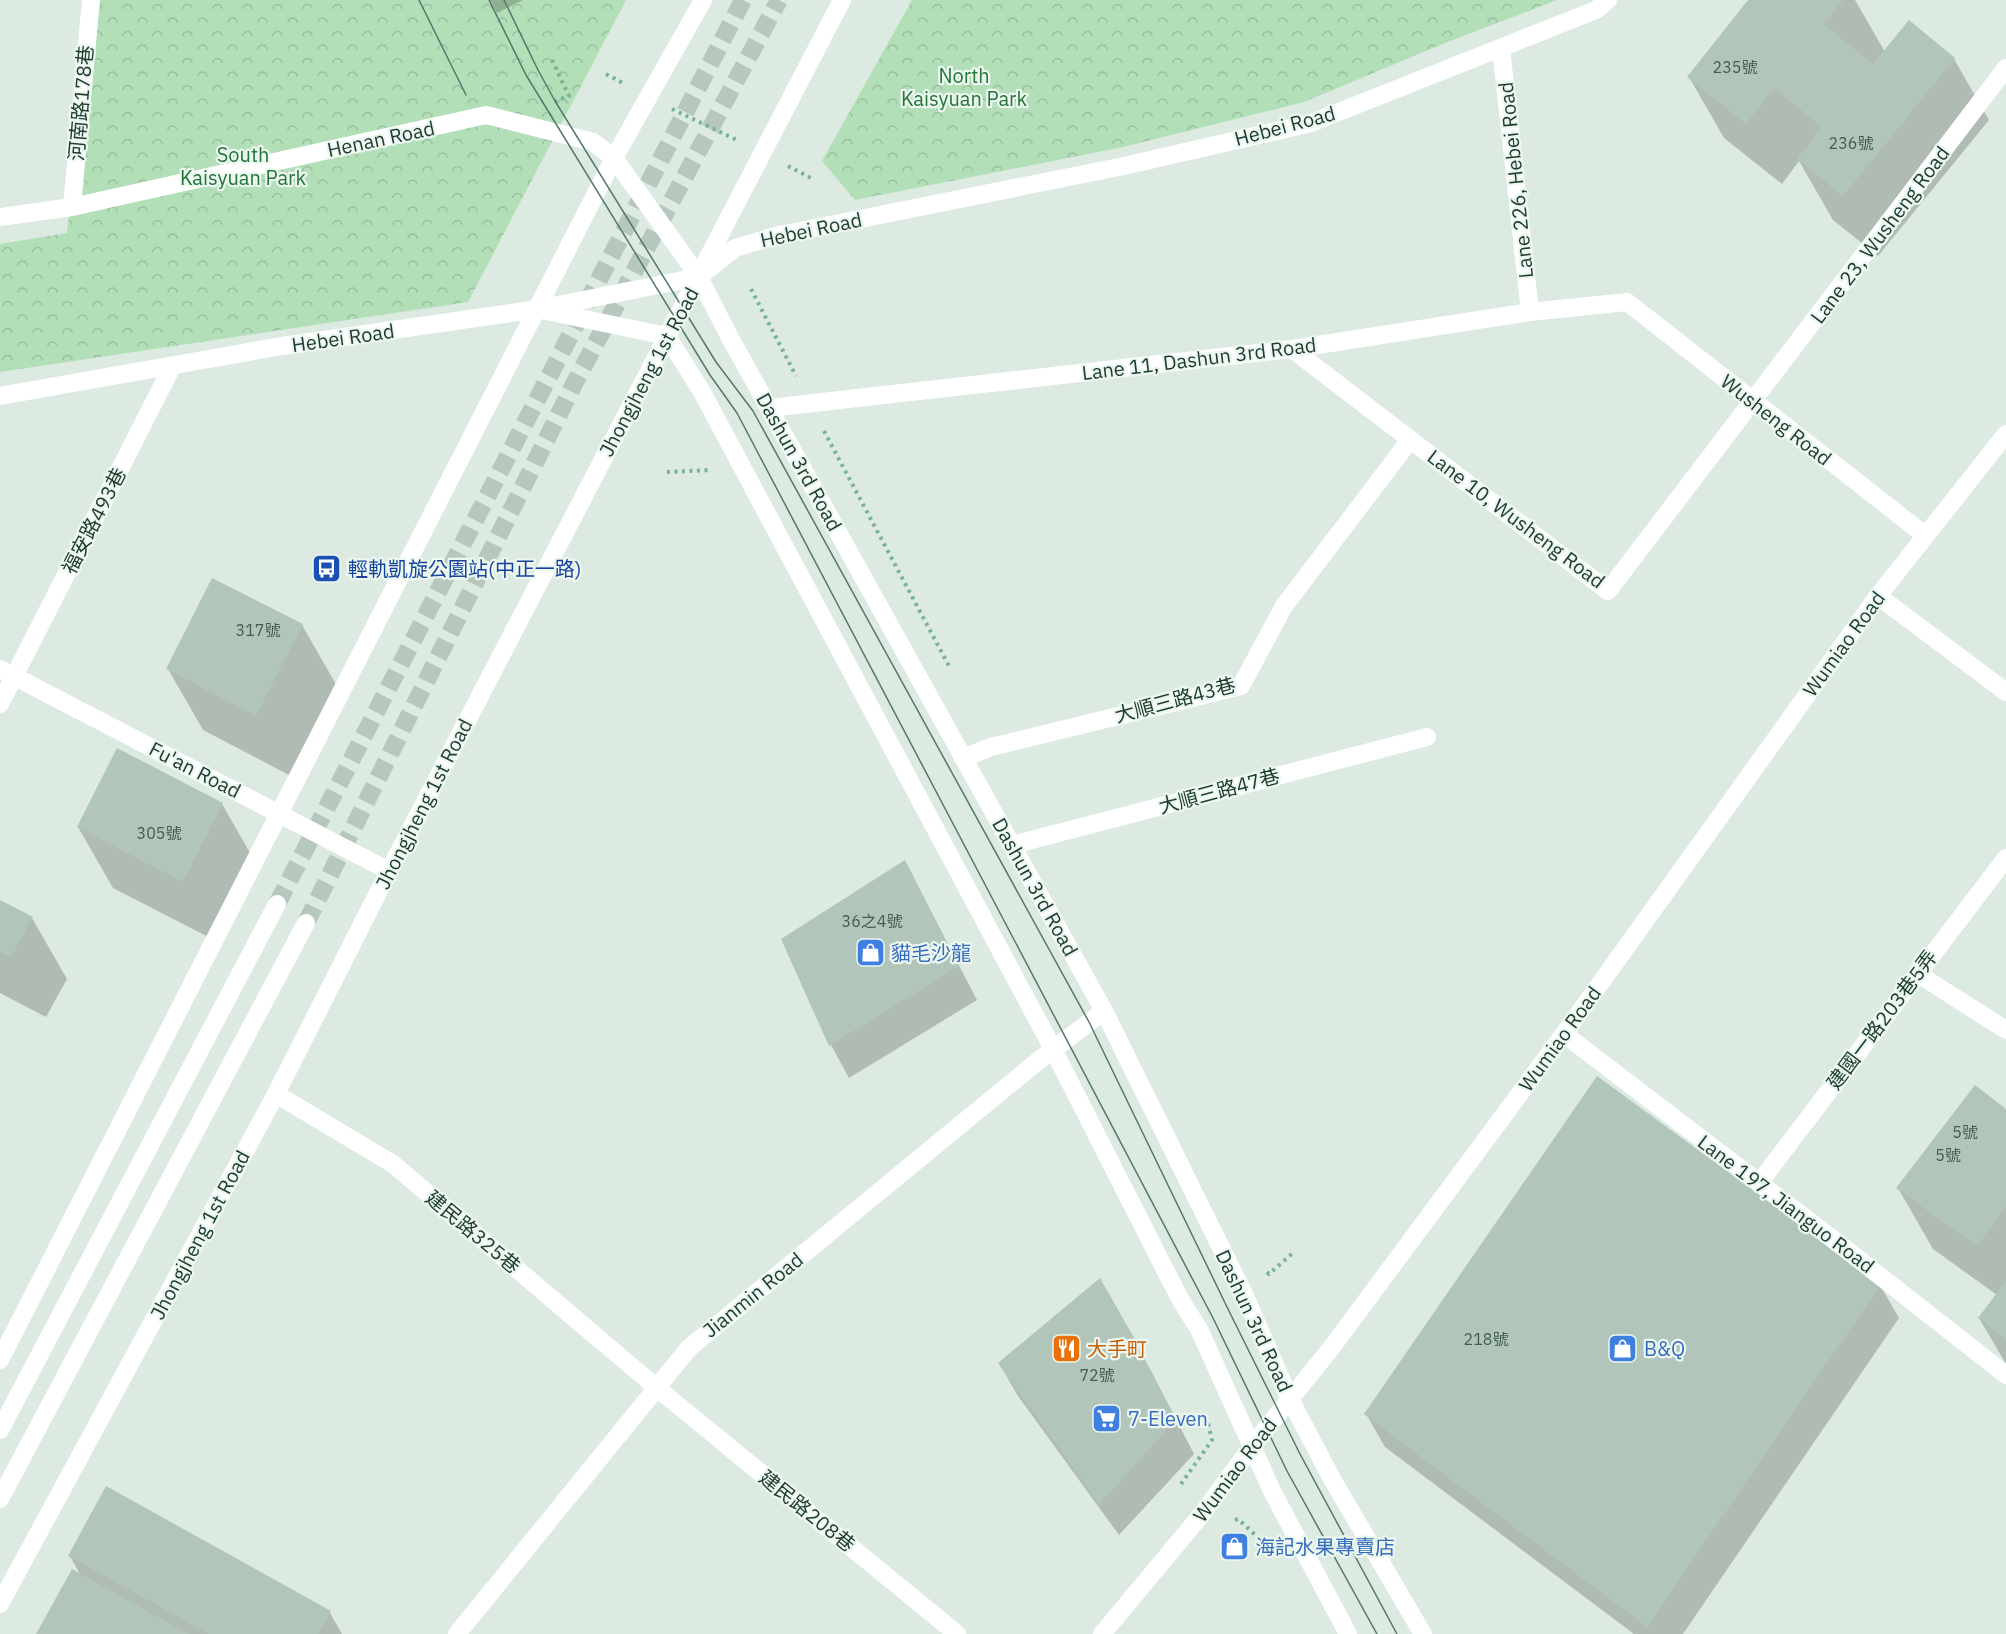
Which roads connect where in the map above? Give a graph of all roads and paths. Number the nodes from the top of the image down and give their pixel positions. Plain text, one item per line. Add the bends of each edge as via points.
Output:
1 (91, 0) edge
2 (703, 0) edge
3 (842, 0) edge
4 (1608, 0) edge
5 (1502, 48) junction
6 (552, 60) dead end
7 (2006, 68) edge
8 (606, 74) dead end
9 (568, 96) dead end
10 (649, 97) junction
11 (763, 153) junction
12 (614, 158) junction
13 (811, 178) dead end
14 (72, 207) junction
15 (0, 217) edge
16 (699, 277) junction
17 (1628, 302) joint
18 (538, 309) junction
19 (1530, 312) junction
20 (668, 336) junction
21 (1292, 349) junction
22 (173, 365) junction
23 (0, 396) edge
24 (1754, 402) junction
25 (769, 408) junction
26 (2006, 434) edge
27 (1410, 440) junction
28 (1926, 536) junction
29 (1878, 596) junction
30 (7, 673) edge
31 (2006, 692) edge
32 (0, 704) edge
33 (1427, 737) dead end
34 (963, 758) junction
35 (280, 814) junction
36 (1012, 845) junction
37 (2006, 858) edge
38 (389, 871) junction
39 (277, 904) tunnel mouth
40 (306, 923) tunnel mouth
41 (1918, 974) junction
42 (1104, 1011) junction
43 (2006, 1030) edge
44 (1564, 1034) junction
45 (1053, 1049) junction
46 (276, 1094) junction
47 (1759, 1183) junction
48 (1294, 1252) dead end
49 (1269, 1274) dead end
50 (0, 1360) edge
51 (2006, 1375) edge
52 (657, 1388) junction
53 (1290, 1399) junction
54 (1207, 1418) dead end
55 (0, 1430) edge
56 (1252, 1444) junction
57 (1181, 1484) dead end
58 (0, 1498) edge
59 (1245, 1526) dead end
60 (1270, 1553) dead end
61 (0, 1604) edge
62 (457, 1634) edge
63 (957, 1634) edge
64 (1102, 1634) edge
65 (1348, 1634) edge
66 (1423, 1634) edge

1 - 14 street, 河南路178巷
2 - 10 street
3 - 11 street, Jhongjheng 1st Road
4 - 5 street, Hebei Road via 1596,10
5 - 16 street, Hebei Road via 1311,123 1124,166 775,236 735,248
5 - 19 street, Lane 226, Hebei Road
6 - 9 path
7 - 24 street, Lane 23, Wusheng Road
8 - 10 path
10 - 11 path
10 - 12 street
11 - 13 path
11 - 16 street, Jhongjheng 1st Road
12 - 14 street, Henan Road via 593,141 486,116
12 - 16 street, Dashun 3rd Road
12 - 18 street
14 - 15 street, Henan Road
16 - 18 street, Hebei Road
16 - 20 street, Jhongjheng 1st Road
16 - 25 street, Dashun 3rd Road
17 - 19 street, Lane 11, Dashun 3rd Road
17 - 24 street, Wusheng Road
18 - 20 street
18 - 22 street, Hebei Road
18 - 35 street
19 - 21 street, Lane 11, Dashun 3rd Road
20 - 38 street, Jhongjheng 1st Road
20 - 45 street via 702,392
21 - 25 street, Lane 11, Dashun 3rd Road
21 - 27 street, Lane 10, Wusheng Road
22 - 23 street, Hebei Road
22 - 30 street, 福安路493巷
24 - 27 street, Lane 10, Wusheng Road via 1608,591
24 - 28 street, Wusheng Road
25 - 34 street, Dashun 3rd Road
26 - 28 street, Wumiao Road
27 - 34 street, 大順三路43巷 via 1284,606 1241,686 991,747
28 - 29 street, Wumiao Road
29 - 31 street
29 - 44 street, Wumiao Road
30 - 32 street, 福安路493巷
30 - 35 street, Fu'an Road
33 - 36 street, 大順三路47巷
34 - 36 street, Dashun 3rd Road
35 - 38 street, Fu'an Road
35 - 50 street
36 - 42 street, Dashun 3rd Road
37 - 41 street, 建國一路203巷5弄
38 - 46 street, Jhongjheng 1st Road
39 - 55 street
40 - 58 street
41 - 43 street
41 - 47 street, 建國一路203巷5弄
42 - 45 street, Jianmin Road
42 - 53 street, Dashun 3rd Road via 1244,1294
44 - 47 street, Lane 197, Jianguo Road
44 - 53 street, Wumiao Road
45 - 52 street, Jianmin Road via 689,1347
45 - 56 street via 1181,1301 1199,1329
46 - 52 street, 建民路325巷 via 393,1164
46 - 61 street, Jhongjheng 1st Road
47 - 51 street, Lane 197, Jianguo Road
48 - 49 path
52 - 62 street, Jianmin Road
52 - 63 street, 建民路208巷
53 - 56 street, Wumiao Road
53 - 66 street, Dashun 3rd Road
54 - 57 path via 1212,1440
56 - 64 street, Wumiao Road via 1202,1514
56 - 65 street via 1272,1491
59 - 60 path via 1264,1542

